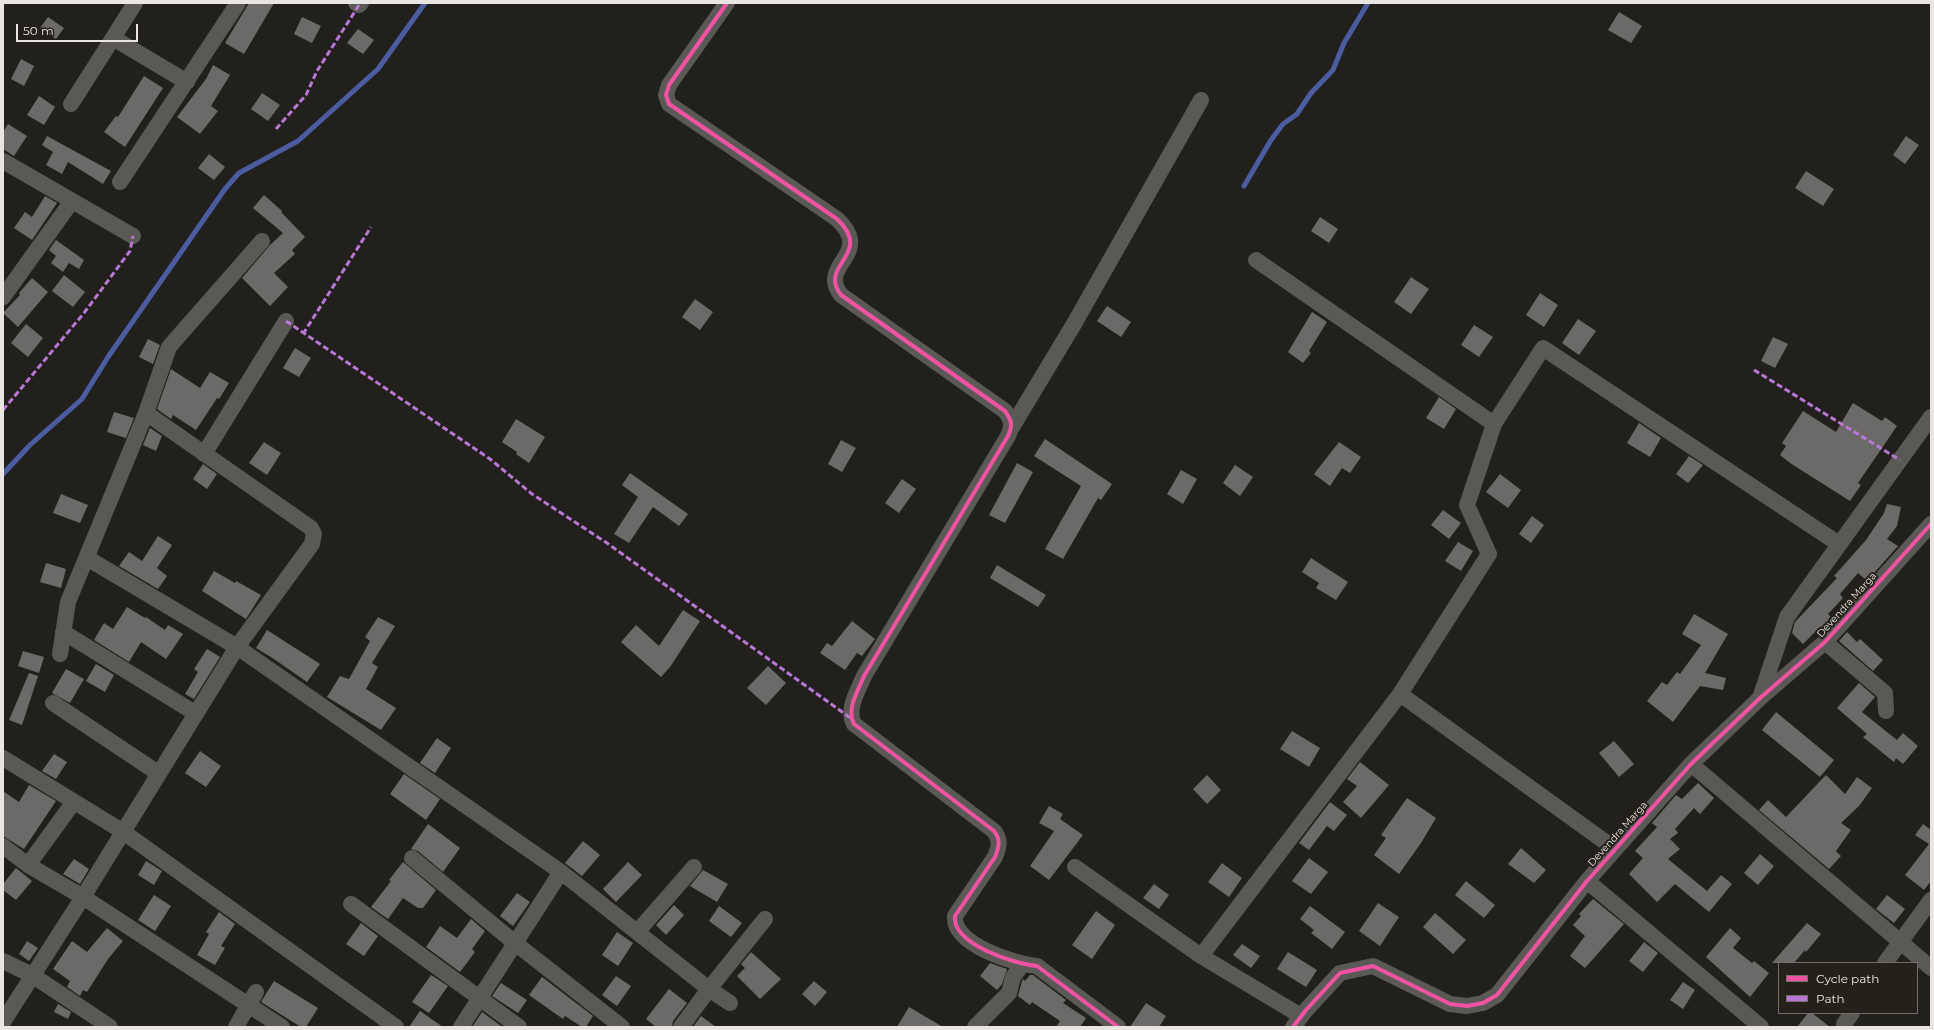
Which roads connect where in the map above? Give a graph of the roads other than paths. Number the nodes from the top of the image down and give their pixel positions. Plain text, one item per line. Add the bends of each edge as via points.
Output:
1 (135, 3) edge
2 (238, 3) edge
3 (356, 3) edge
4 (361, 3) edge
5 (727, 3) edge
6 (112, 38) junction
7 (187, 82) junction
8 (1202, 100) dead end
9 (71, 104) dead end
10 (3, 161) edge
11 (120, 182) dead end
12 (72, 201) junction
13 (133, 236) dead end
14 (262, 241) dead end
15 (1256, 260) dead end
16 (3, 297) edge
17 (286, 321) dead end
18 (146, 413) junction
19 (1931, 416) edge
20 (1494, 424) junction
21 (1012, 427) junction
22 (204, 454) junction
23 (1931, 524) edge
24 (1839, 544) junction
25 (87, 558) junction
26 (63, 632) junction
27 (1825, 642) junction
28 (237, 647) junction
29 (60, 654) dead end
30 (1400, 694) junction
31 (1760, 698) junction
32 (53, 703) dead end
33 (1886, 711) dead end
34 (195, 713) junction
35 (3, 758) edge
36 (1691, 764) junction
37 (158, 773) junction
38 (74, 803) junction
39 (122, 831) junction
40 (3, 846) edge
41 (1615, 849) junction
42 (412, 858) dead end
43 (28, 865) junction
44 (694, 867) dead end
45 (1075, 867) dead end
46 (561, 872) junction
47 (1587, 881) junction
48 (83, 897) junction
49 (1931, 900) edge
50 (351, 904) dead end
51 (765, 919) dead end
52 (638, 931) junction
53 (1900, 942) junction
54 (515, 943) junction
55 (1201, 956) junction
56 (3, 961) edge
57 (1886, 962) edge
58 (1022, 965) junction
59 (1931, 968) edge
60 (32, 975) junction
61 (709, 988) junction
62 (252, 999) junction
63 (479, 999) junction
64 (730, 1003) dead end
65 (1297, 1021) edge
66 (3, 1022) edge
67 (110, 1027) edge
68 (236, 1027) edge
69 (282, 1027) edge
70 (396, 1027) edge
71 (460, 1027) edge
72 (519, 1027) edge
73 (622, 1027) edge
74 (681, 1027) edge
75 (975, 1027) edge
76 (1118, 1027) edge
77 (1761, 1027) edge

1 - 6 street
2 - 7 street
3 - 4 street
5 - 21 street via 669,85 666,95 669,104 837,219 850,238 849,250 836,273 836,288 841,295 1005,411
6 - 7 street
6 - 9 street
7 - 11 street
8 - 21 street
10 - 12 street
12 - 13 street
12 - 16 street
14 - 18 street via 170,347
15 - 20 street
17 - 22 street
18 - 22 street
18 - 25 street
19 - 24 street
20 - 24 street via 1543,348
20 - 30 street via 1467,505 1489,554
21 - 58 street via 864,676 851,710 854,724 999,837 995,857 960,907 954,924 983,950
22 - 28 street via 311,528 314,534 312,544
23 - 27 street, Devendra Marga
24 - 31 street via 1787,617
25 - 26 street via 68,602
25 - 28 street
26 - 29 street
26 - 34 street
27 - 31 street, Devendra Marga
27 - 33 street via 1885,693
28 - 34 street
28 - 46 street
30 - 41 street
30 - 55 street
31 - 36 street, Devendra Marga
32 - 37 street
34 - 37 street
35 - 38 street
36 - 41 street, Devendra Marga
36 - 53 street
37 - 39 street
38 - 39 street
38 - 43 street
39 - 48 street
39 - 70 street
40 - 43 street
41 - 47 street, Devendra Marga
42 - 54 street
43 - 48 street
44 - 52 street
45 - 55 street
46 - 52 street
46 - 54 street
47 - 65 street, Devendra Marga via 1497,995 1483,1003 1467,1006 1450,1004 1373,966 1340,973
47 - 77 street
48 - 60 street
48 - 62 street
49 - 53 street
50 - 63 street
51 - 61 street
52 - 61 street
53 - 57 street
53 - 59 street
54 - 63 street
54 - 73 street
55 - 65 street
56 - 60 street
58 - 75 street via 1013,977 1009,993
58 - 76 street via 1037,966
60 - 66 street
60 - 67 street
61 - 64 street
61 - 74 street
62 - 68 street
62 - 69 street
63 - 71 street
63 - 72 street

